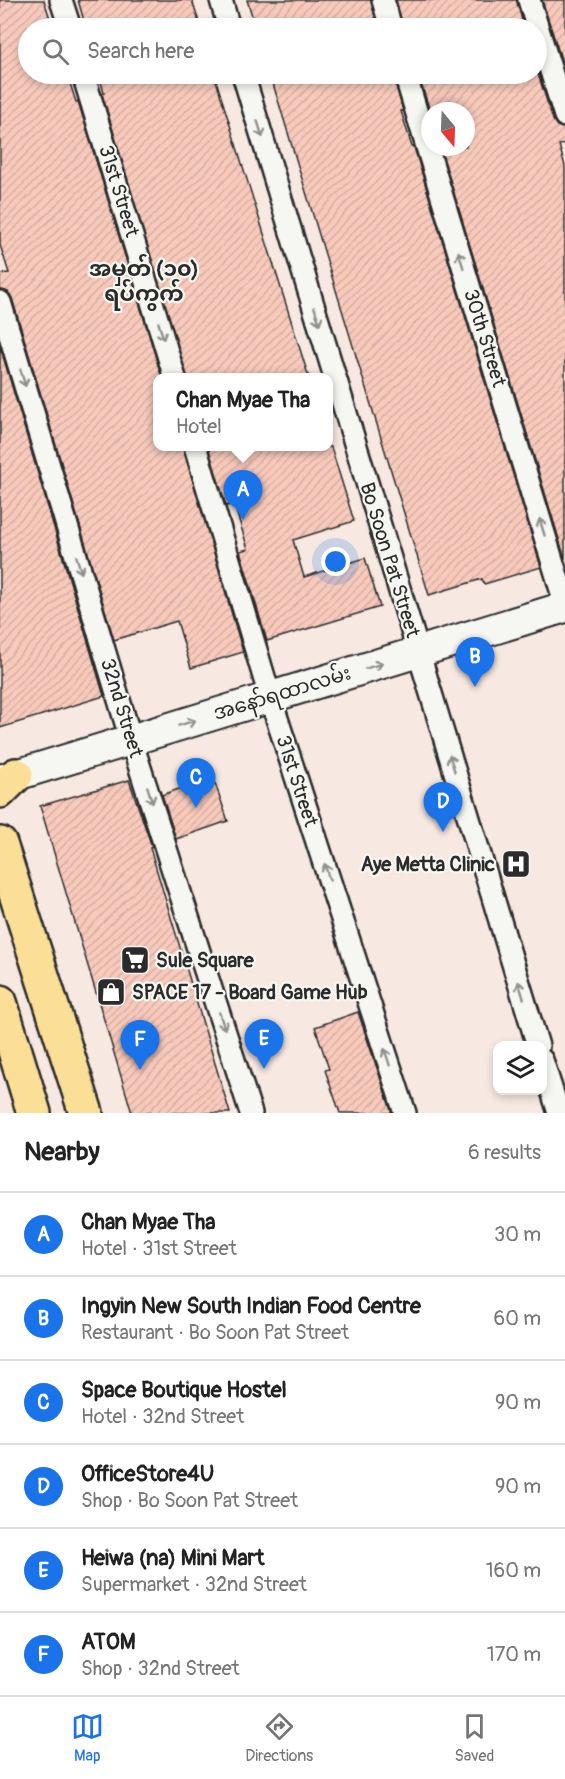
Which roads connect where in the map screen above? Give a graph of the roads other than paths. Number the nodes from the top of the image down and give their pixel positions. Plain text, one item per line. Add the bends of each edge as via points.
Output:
1 (61, 0) edge
2 (221, 0) edge
3 (383, 0) edge
4 (529, 0) edge
5 (67, 18) edge
6 (227, 18) edge
7 (389, 18) edge
8 (535, 18) edge
9 (547, 58) edge
10 (86, 84) edge
11 (246, 84) edge
12 (408, 84) edge
13 (565, 116) edge
14 (0, 302) edge
15 (173, 373) edge
16 (196, 451) edge
17 (565, 605) edge
18 (418, 652) junction
19 (270, 697) junction
20 (131, 740) junction
21 (5, 782) edge
22 (0, 844) edge
23 (0, 1002) edge
24 (536, 1041) edge
25 (547, 1073) edge
26 (34, 1113) edge
27 (86, 1113) edge
28 (251, 1113) edge
29 (405, 1113) edge
30 (559, 1113) edge

1 - 5 street
2 - 6 street
3 - 7 street
4 - 8 street
9 - 13 street
10 -> 15 street, 31st Street
11 -> 18 street, Bo Soon Pat Street
17 -> 12 street, 30th Street
14 -> 20 street, 32nd Street
16 - 19 street, 31st Street
17 - 18 main road, အနော်ရထာလမ်း
19 -> 18 main road, အနော်ရထာလမ်း
24 -> 18 street, Bo Soon Pat Street
20 -> 19 main road, အနော်ရထာလမ်း
29 -> 19 street, 31st Street
20 - 21 main road, အနော်ရထာလမ်း
20 -> 28 street, 32nd Street
22 - 27 main road
23 - 26 main road
25 - 30 street

